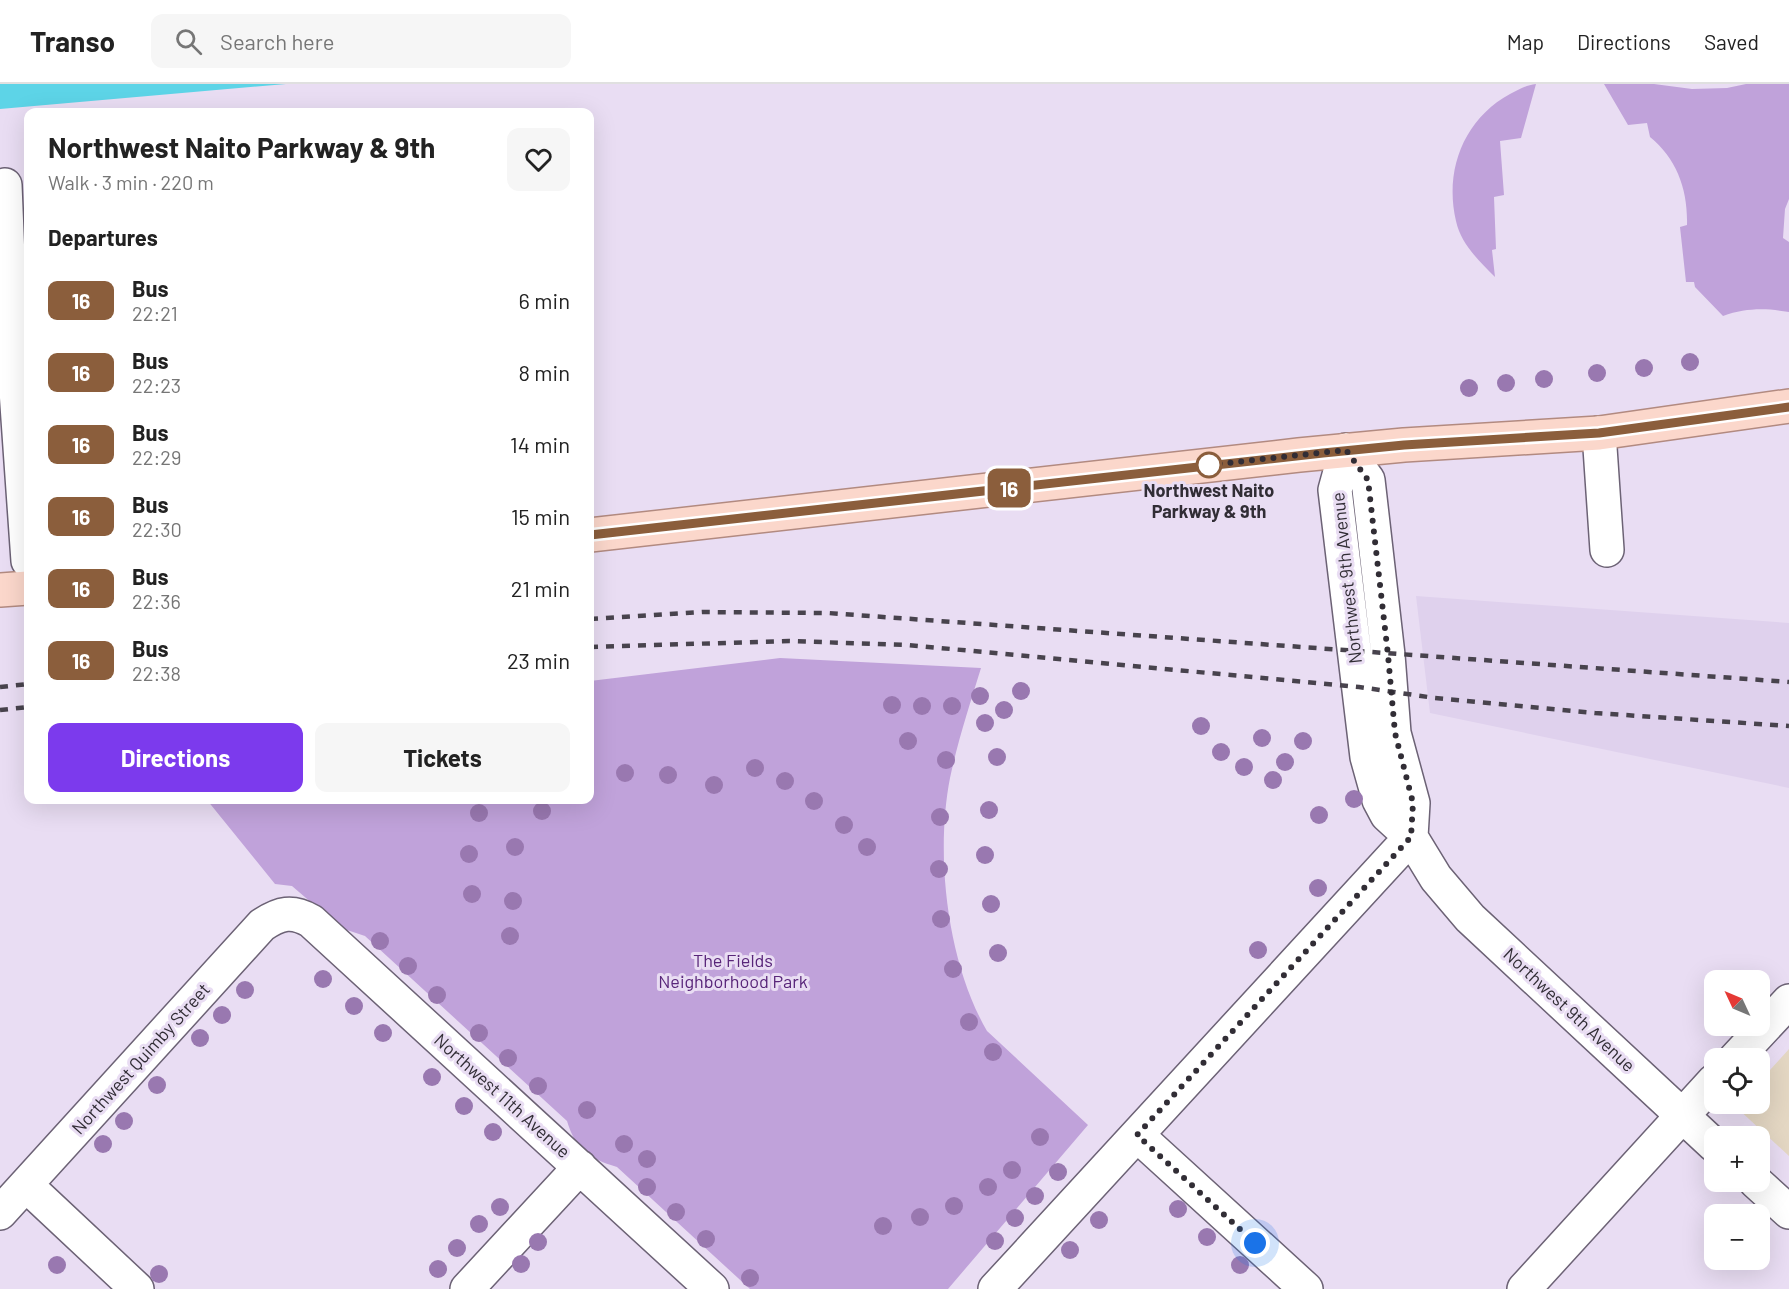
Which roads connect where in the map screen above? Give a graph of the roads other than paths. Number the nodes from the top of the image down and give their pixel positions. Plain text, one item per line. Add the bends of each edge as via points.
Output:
1 (5, 185) dead end
2 (5, 305) edge
3 (1789, 406) edge
4 (1599, 433) junction
5 (1346, 450) junction
6 (24, 516) edge
7 (594, 535) edge
8 (1607, 550) dead end
9 (24, 588) edge
10 (0, 590) edge
11 (1411, 837) junction
12 (287, 912) joint
13 (1789, 1001) edge
14 (1745, 1048) edge
15 (1704, 1092) edge
16 (1683, 1116) junction
17 (1137, 1135) junction
18 (1704, 1136) edge
19 (580, 1167) junction
20 (26, 1185) junction
21 (1767, 1192) edge
22 (1789, 1212) edge
23 (0, 1213) edge
24 (137, 1289) edge
25 (467, 1289) edge
26 (712, 1289) edge
27 (995, 1289) edge
28 (1306, 1289) edge
29 (1524, 1289) edge

1 - 2 street
2 - 6 street
3 - 4 main road
4 - 5 main road
4 - 8 street
5 - 7 main road
5 - 11 street, Northwest 9th Avenue via 1335,490 1367,757 1387,816
9 - 10 main road
11 - 16 street, Northwest 9th Avenue via 1459,906
11 - 17 street
12 - 19 street, Northwest 11th Avenue via 311,921
12 - 20 street, Northwest Quimby Street via 262,925
13 - 14 street
15 - 16 street
16 - 18 street, Northwest 9th Avenue
16 - 29 street
17 - 27 street
17 - 28 street
19 - 25 street
19 - 26 street, Northwest 11th Avenue
20 - 23 street, Northwest Quimby Street
20 - 24 street
21 - 22 street

